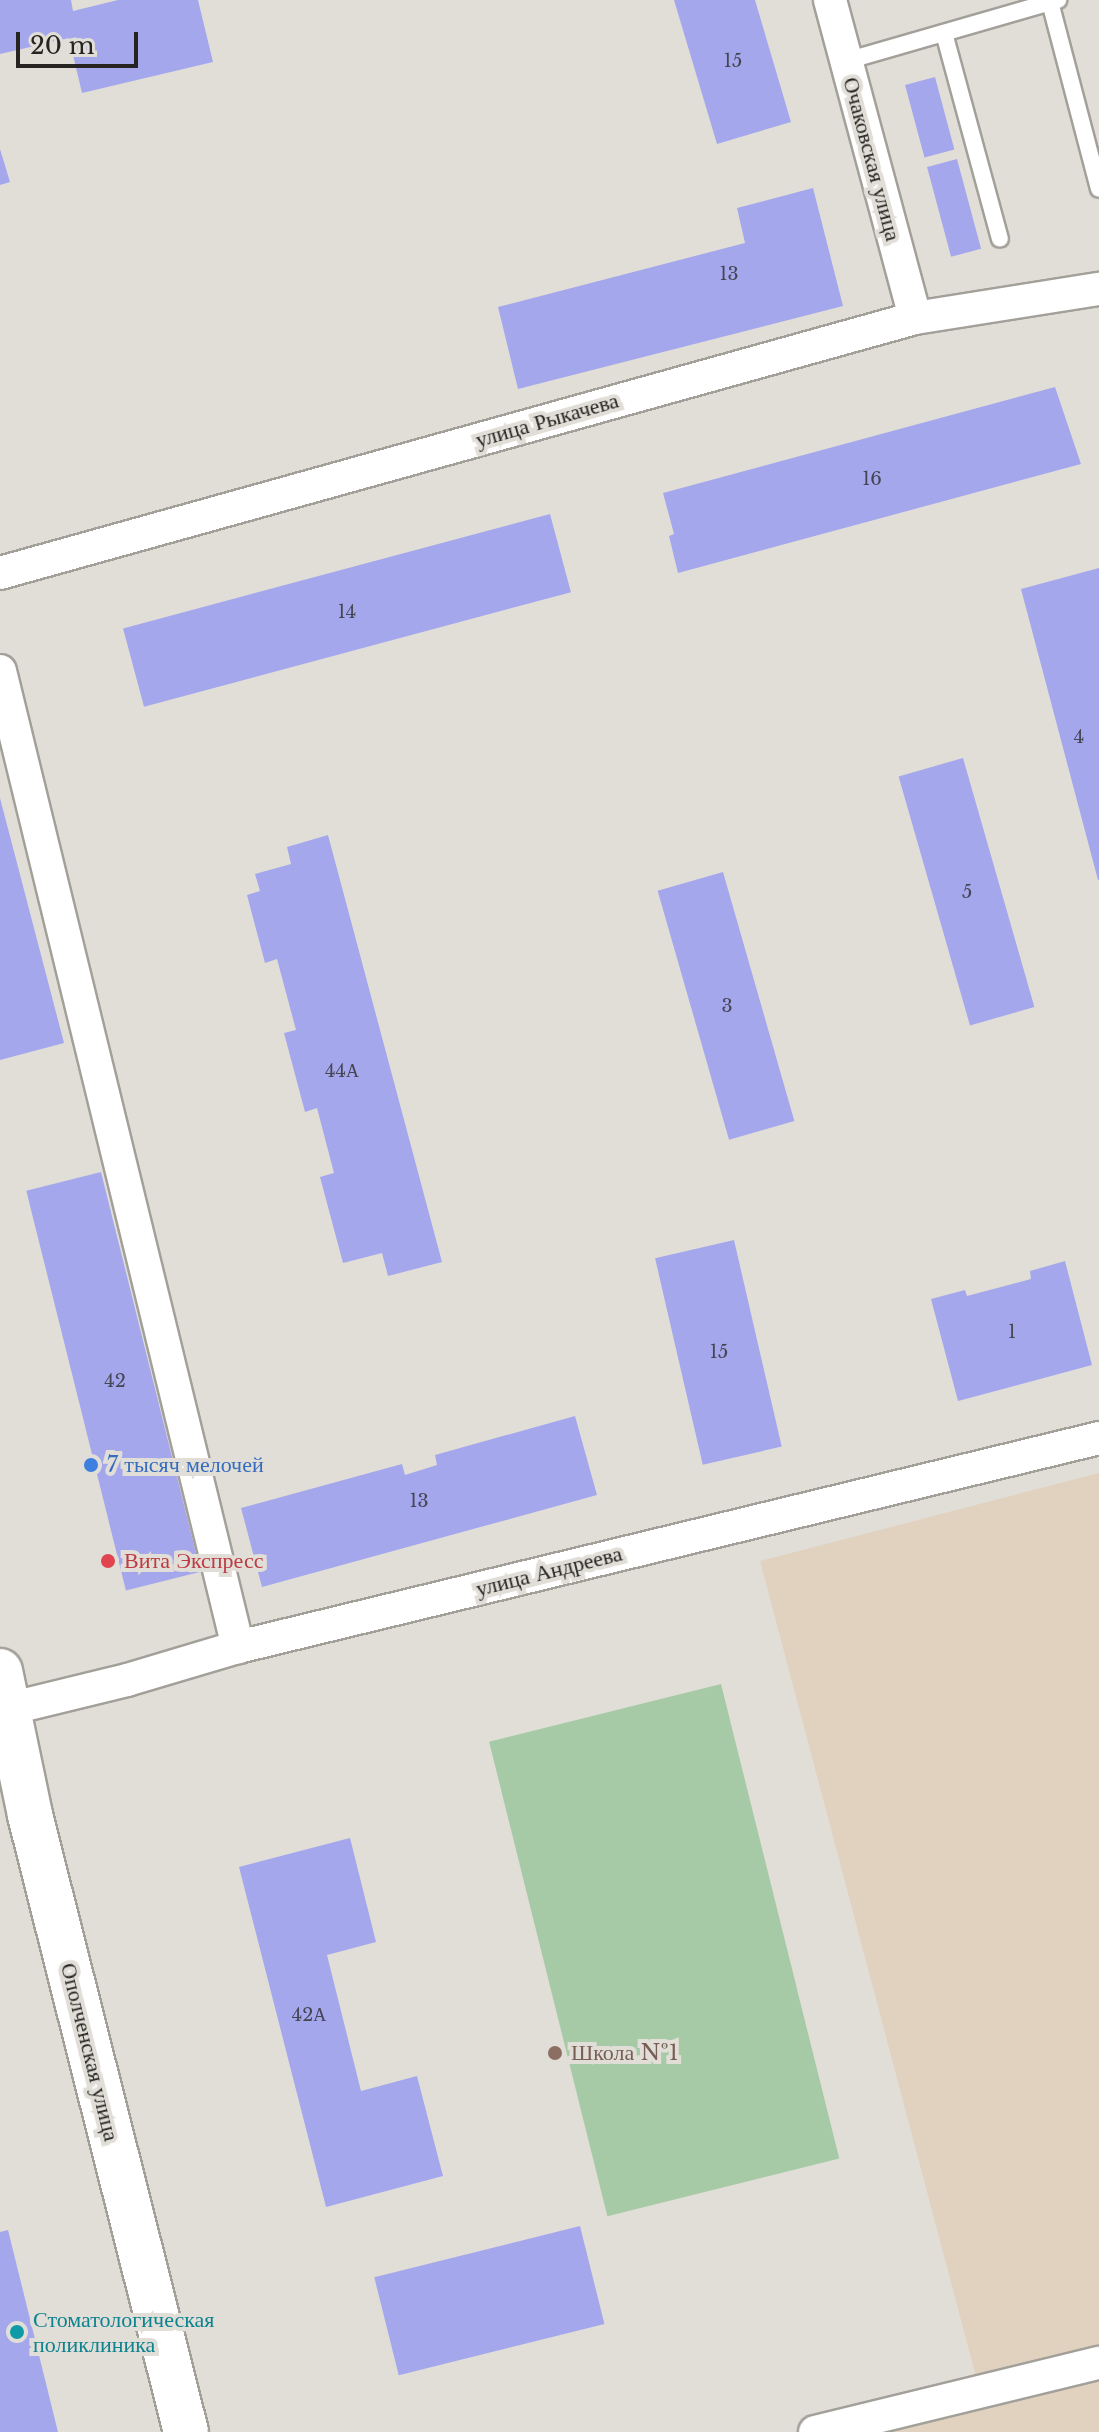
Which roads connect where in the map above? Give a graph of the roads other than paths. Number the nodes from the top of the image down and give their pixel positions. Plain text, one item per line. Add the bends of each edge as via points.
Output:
1 (830, 0) edge
2 (1054, 1) edge
3 (944, 33) junction
4 (846, 61) junction
5 (1099, 189) edge
6 (1000, 239) dead end
7 (1099, 289) edge
8 (915, 318) junction
9 (0, 573) edge
10 (0, 671) edge
11 (1099, 1438) edge
12 (238, 1647) junction
13 (3, 1697) edge
14 (1099, 2363) edge
15 (186, 2432) edge
16 (815, 2432) edge

1 - 4 street, Очаковская улица
2 - 3 lane
2 - 5 lane
3 - 4 lane
3 - 6 lane
4 - 8 street, Очаковская улица
7 - 8 street, улица Рыкачева
8 - 9 street, улица Рыкачева
10 - 12 street
11 - 12 street, улица Андреева
12 - 13 street, улица Андреева via 127,1680
13 - 15 highway, Ополченская улица
14 - 16 street

